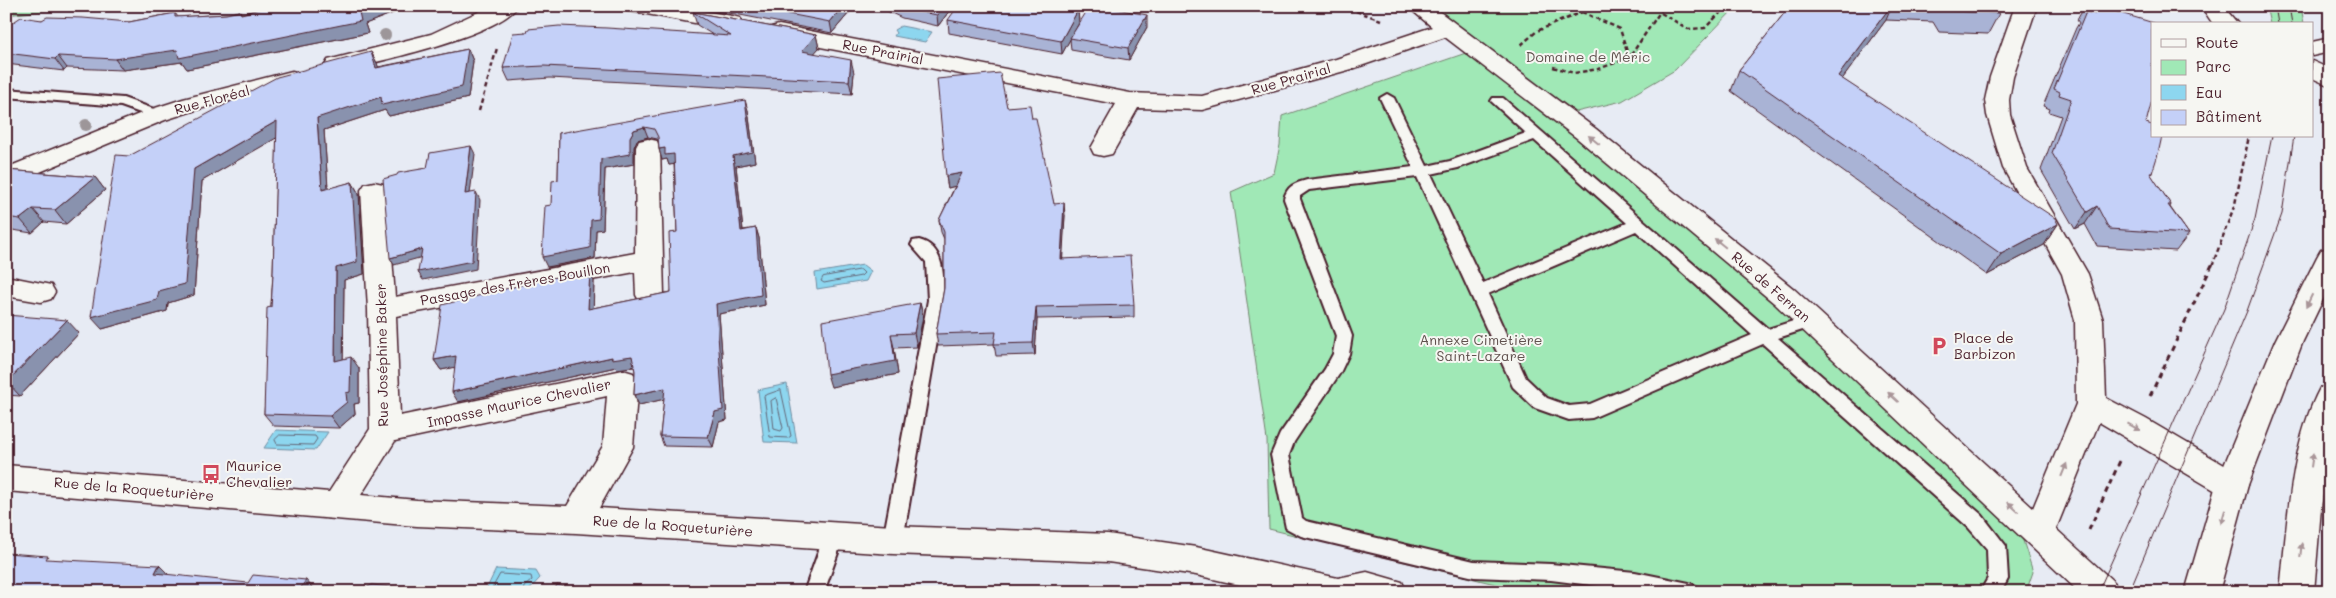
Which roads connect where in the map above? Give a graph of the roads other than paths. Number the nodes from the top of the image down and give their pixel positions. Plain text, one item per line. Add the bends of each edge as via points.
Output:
1 (507, 6) edge
2 (636, 6) edge
3 (1418, 6) edge
4 (2026, 6) edge
5 (2212, 6) edge
6 (2224, 22) edge
7 (1447, 29) junction
8 (2330, 45) edge
9 (2314, 49) edge
10 (2314, 69) edge
11 (2330, 79) edge
12 (6, 93) edge
13 (1386, 98) dead end
14 (1130, 100) junction
15 (1498, 101) dead end
16 (157, 115) junction
17 (1536, 134) junction
18 (648, 147) dead end
19 (1103, 148) dead end
20 (1422, 171) junction
21 (6, 178) edge
22 (374, 190) dead end
23 (1640, 224) junction
24 (920, 245) dead end
25 (2330, 257) edge
26 (648, 260) junction
27 (6, 286) edge
28 (1479, 291) junction
29 (42, 292) dead end
30 (650, 295) edge
31 (382, 309) junction
32 (1812, 322) junction
33 (1765, 336) junction
34 (2330, 396) edge
35 (2091, 404) junction
36 (385, 431) junction
37 (6, 478) edge
38 (2232, 485) junction
39 (337, 507) junction
40 (576, 520) junction
41 (2039, 531) junction
42 (834, 536) junction
43 (893, 540) junction
44 (814, 592) edge
45 (1336, 592) edge
46 (1341, 592) edge
47 (1390, 592) edge
48 (1689, 592) edge
49 (1990, 592) edge
50 (2102, 592) edge
51 (2202, 592) edge
52 (2297, 592) edge

1 - 16 street, Rue Floréal via 439,39 350,60
2 - 14 street, Rue Prairial
3 - 7 street, Rue de Ferran
4 - 35 street via 1997,102 2015,168 2075,274 2089,320
5 - 6 street
7 - 14 street, Rue Prairial via 1344,64 1202,103
32 -> 7 street, Rue de Ferran via 1587,134
8 - 9 street
10 - 11 street
12 - 16 lane via 124,102
13 - 20 lane
14 - 19 street
15 - 17 lane
16 - 21 street, Rue Floréal
17 - 20 lane via 1453,165
17 - 23 lane
18 - 26 street
20 - 28 lane
20 - 48 lane via 1307,185 1292,192 1344,336 1338,360 1286,439 1280,455 1293,522 1301,528 1474,569 1552,572 1635,581
22 - 31 street, Rue Joséphine Baker
23 - 28 lane
23 - 33 lane
24 - 43 lane via 934,261 936,300
25 -> 38 street via 2289,341
26 - 30 street
26 - 31 street, Passage des Frères Bouillon
27 - 29 street
28 - 33 lane via 1519,382 1541,403 1569,413 1592,412
31 - 36 street, Rue Joséphine Baker
32 - 33 lane
41 -> 32 street, Rue de Ferran
33 - 49 lane via 1975,521 1996,546 1998,579
52 -> 34 street via 2315,443
35 -> 38 street
41 -> 35 street
36 - 39 street, Rue Joséphine Baker
36 - 40 street, Impasse Maurice Chevalier via 623,381 618,447
37 - 39 street, Rue de la Roqueturière
38 -> 51 street
39 - 40 street, Rue de la Roqueturière
40 - 42 street, Rue de la Roqueturière
41 - 50 street, Rue de Ferran
42 - 43 street, Rue de la Roqueturière
42 - 44 lane
43 - 45 street, Rue de la Roqueturière via 1108,548 1196,561
46 - 47 street via 1367,587

